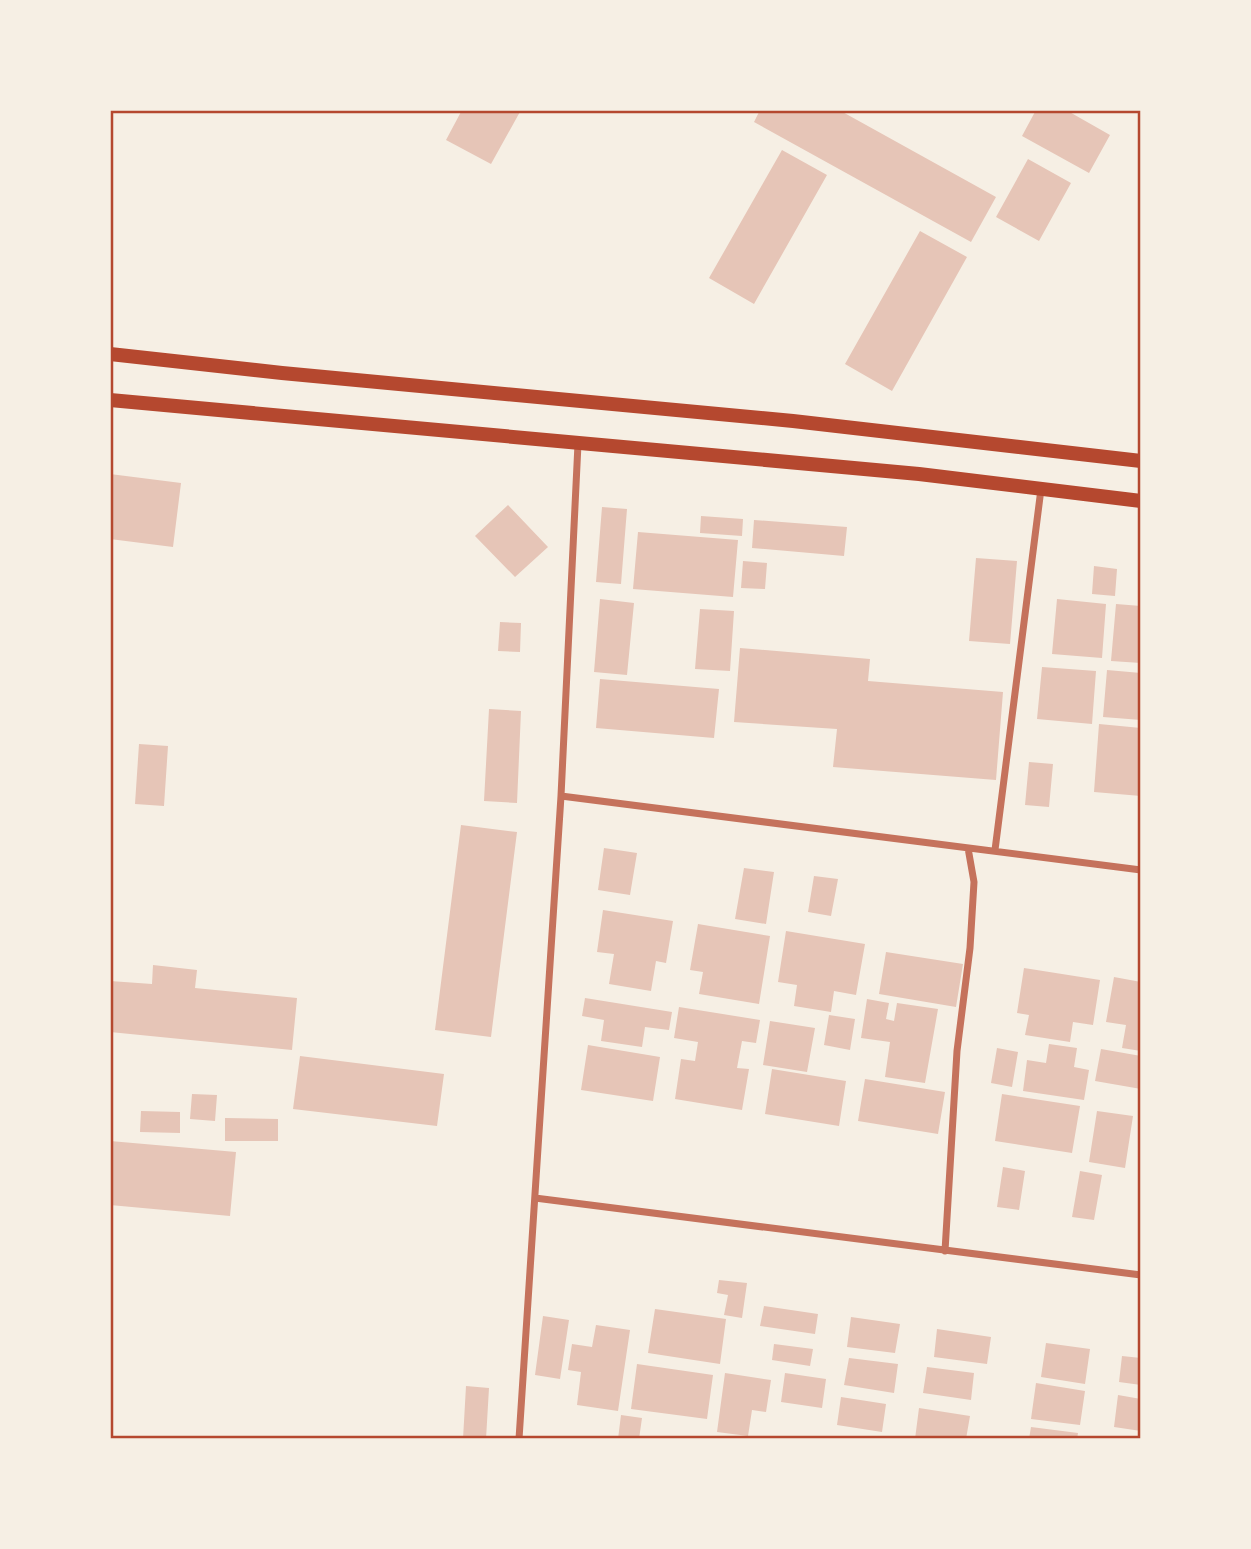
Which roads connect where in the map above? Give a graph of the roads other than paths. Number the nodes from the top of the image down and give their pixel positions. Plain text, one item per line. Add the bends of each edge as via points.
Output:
1 (110, 354) edge
2 (110, 400) edge
3 (578, 444) junction
4 (1141, 461) edge
5 (1041, 489) junction
6 (1141, 501) edge
7 (561, 796) junction
8 (968, 848) junction
9 (995, 850) junction
10 (1141, 870) edge
11 (535, 1198) junction
12 (944, 1251) junction
13 (1141, 1275) edge
14 (519, 1439) edge

1 - 4 main road via 753,417
2 - 3 main road
3 - 5 main road
3 - 7 street
5 - 6 main road
5 - 9 street
7 - 8 street
7 - 11 street
8 - 9 street
8 - 12 street via 974,895 957,1051
9 - 10 street
11 - 12 street
11 - 14 street
12 - 13 street

